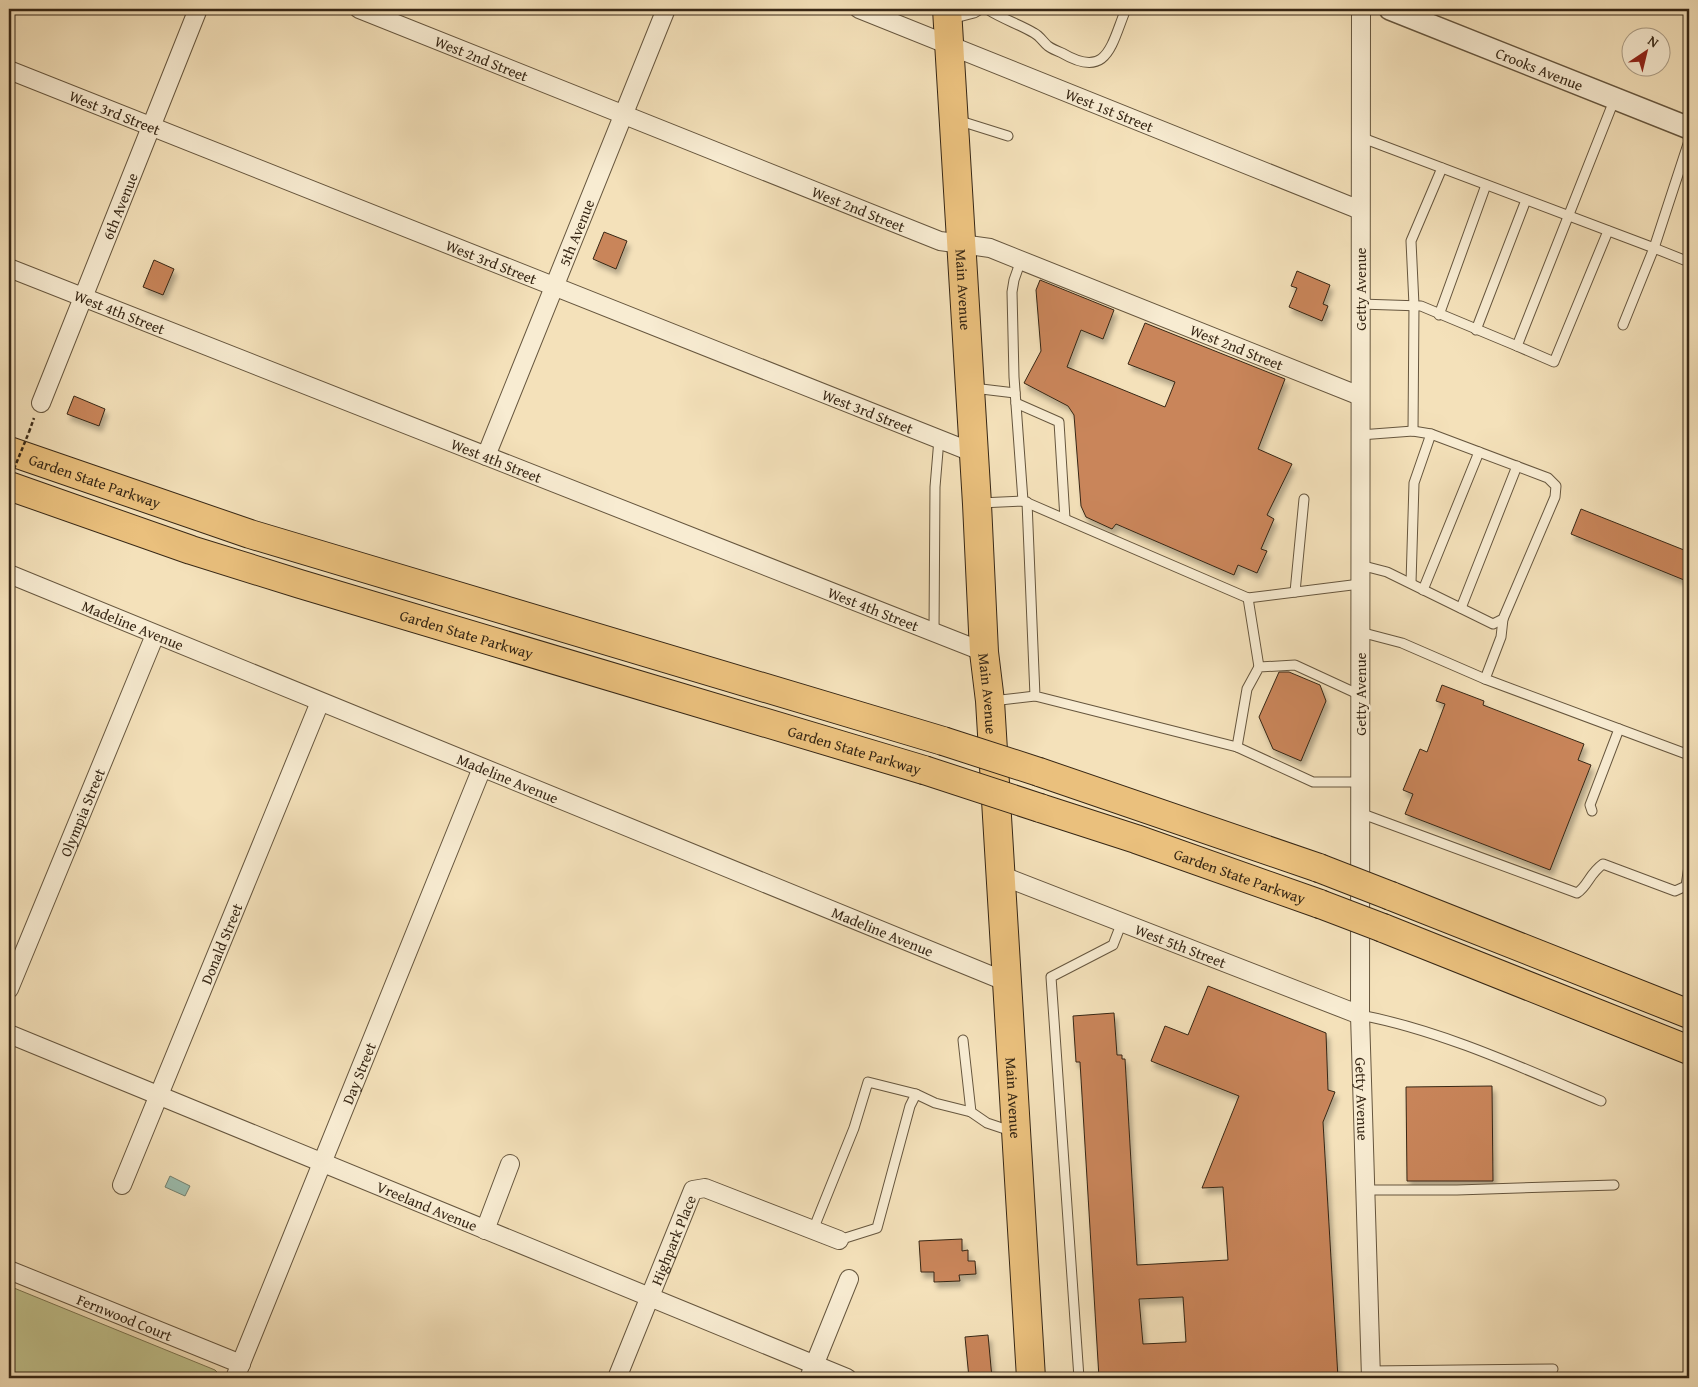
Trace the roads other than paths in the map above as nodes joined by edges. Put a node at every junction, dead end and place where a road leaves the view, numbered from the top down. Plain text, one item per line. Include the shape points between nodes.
1 (198, 9) edge
2 (360, 9) edge
3 (666, 9) edge
4 (859, 9) edge
5 (981, 9) edge
6 (986, 9) edge
7 (1126, 9) edge
8 (1361, 9) edge
9 (1390, 9) edge
10 (948, 25) edge
11 (9, 70) edge
12 (1614, 98) junction
13 (624, 113) junction
14 (954, 120) junction
15 (151, 127) junction
16 (1689, 128) edge
17 (1008, 136) dead end
18 (1360, 137) junction
19 (1689, 141) edge
20 (1442, 168) junction
21 (1486, 185) junction
22 (1526, 200) junction
23 (1360, 210) junction
24 (1568, 216) junction
25 (1608, 231) junction
26 (962, 244) junction
27 (1654, 248) junction
28 (1021, 260) junction
29 (1689, 262) edge
30 (9, 268) edge
31 (555, 286) junction
32 (83, 297) junction
33 (1360, 304) junction
34 (1414, 306) junction
35 (1439, 315) junction
36 (1623, 325) dead end
37 (1476, 330) junction
38 (1517, 346) junction
39 (970, 387) junction
40 (1360, 396) junction
41 (1016, 398) junction
42 (40, 403) dead end
43 (1413, 431) junction
44 (1431, 434) junction
45 (1360, 435) junction
46 (938, 439) junction
47 (9, 451) edge
48 (1479, 452) junction
49 (974, 453) junction
50 (486, 456) junction
51 (1517, 466) junction
52 (9, 486) edge
53 (1304, 499) dead end
54 (1025, 501) junction
55 (978, 504) junction
56 (1065, 519) junction
57 (1360, 565) junction
58 (9, 574) edge
59 (1360, 584) junction
60 (1412, 584) junction
61 (1423, 590) junction
62 (1295, 592) junction
63 (1248, 598) junction
64 (1461, 608) junction
65 (1503, 619) junction
66 (934, 632) junction
67 (1360, 632) junction
68 (155, 635) junction
69 (984, 652) junction
70 (1259, 667) junction
71 (1485, 680) junction
72 (1360, 695) junction
73 (1035, 696) junction
74 (990, 701) junction
75 (320, 702) junction
76 (1619, 729) junction
77 (1237, 746) junction
78 (1689, 755) edge
79 (482, 768) junction
80 (1360, 782) junction
81 (1592, 812) dead end
82 (1360, 814) junction
83 (1689, 866) edge
84 (1000, 875) junction
85 (1122, 922) junction
86 (1007, 982) junction
87 (9, 989) edge
88 (1684, 1012) edge
89 (1360, 1015) junction
90 (9, 1034) edge
91 (963, 1040) dead end
92 (1683, 1048) edge
93 (916, 1094) junction
94 (159, 1096) junction
95 (1600, 1101) dead end
96 (971, 1112) junction
97 (1016, 1133) junction
98 (324, 1164) junction
99 (510, 1164) dead end
100 (1614, 1184) dead end
101 (122, 1185) dead end
102 (1364, 1190) junction
103 (485, 1230) junction
104 (813, 1230) junction
105 (838, 1240) joint
106 (9, 1270) edge
107 (849, 1279) dead end
108 (650, 1298) junction
109 (1553, 1369) dead end
110 (238, 1371) edge
111 (811, 1372) edge
112 (1371, 1375) edge
113 (617, 1378) edge
114 (847, 1378) edge
115 (1031, 1378) edge
116 (1079, 1378) edge

1 - 15 street, 6th Avenue
2 - 13 street, West 2nd Street
3 - 13 street, 5th Avenue
4 - 10 street, West 1st Street
5 - 10 lane
6 - 7 lane via 1035,33 1048,46 1075,62 1088,64 1100,60 1109,48
8 - 18 street, Getty Avenue
9 - 12 street, Crooks Avenue
10 - 14 main road, Main Avenue
10 - 23 street, West 1st Street
11 - 15 street, West 3rd Street
12 - 16 street, Crooks Avenue
12 - 24 lane
13 - 26 street, West 2nd Street via 940,241
13 - 31 street, 5th Avenue
14 - 17 lane
14 - 26 main road, Main Avenue
15 - 31 street, West 3rd Street
15 - 32 street, 6th Avenue
18 - 20 lane
18 - 23 street, Getty Avenue
19 - 27 lane
20 - 21 lane
20 - 34 lane via 1410,241
21 - 22 lane
21 - 35 lane
22 - 24 lane
22 - 37 lane
23 - 33 street, Getty Avenue
24 - 25 lane
24 - 38 lane
25 - 27 lane
25 - 38 lane via 1554,362
26 - 28 street, West 2nd Street via 990,248
26 - 39 main road, Main Avenue
27 - 29 lane
27 - 36 lane
28 - 40 street, West 2nd Street
28 - 41 lane via 1012,292
30 - 32 street, West 4th Street
31 - 46 street, West 3rd Street
31 - 50 street, 5th Avenue
32 - 42 street, 6th Avenue
32 - 50 street, West 4th Street
33 - 34 lane
33 - 40 street, Getty Avenue
34 - 35 lane
34 - 43 lane
35 - 37 lane
37 - 38 lane
39 - 41 lane
39 - 49 main road, Main Avenue
40 - 45 street, Getty Avenue
41 - 54 lane
41 - 56 lane via 1059,422
43 - 44 lane
43 - 45 lane
44 - 48 lane
44 - 60 lane via 1414,483
45 - 57 street, Getty Avenue
46 - 49 street, West 3rd Street
46 - 66 lane
47 - 88 main road, Garden State Parkway, bridge via 250,534 1039,772 1319,868
48 - 51 lane
48 - 61 lane
49 - 55 main road, Main Avenue
50 - 66 street, West 4th Street
51 - 64 lane
51 - 65 lane via 1548,478 1556,486 1555,498
52 - 92 main road, Garden State Parkway, bridge via 191,550 924,770 1145,842 1383,928
53 - 62 lane
54 - 55 lane
54 - 56 lane
54 - 73 lane
55 - 69 main road, Main Avenue
56 - 63 lane
57 - 59 street, Getty Avenue
57 - 60 lane via 1387,572
58 - 68 street, Madeline Avenue
59 - 62 lane
59 - 67 street, Getty Avenue
60 - 61 lane
61 - 64 lane
62 - 63 lane
63 - 70 lane
64 - 65 lane via 1492,624
65 - 71 lane via 1501,637
66 - 69 street, West 4th Street
67 - 71 lane via 1402,643
67 - 72 street, Getty Avenue
68 - 75 street, Madeline Avenue
68 - 87 street, Olympia Street
69 - 74 main road, Main Avenue
70 - 72 lane via 1295,665
70 - 77 lane via 1248,688
71 - 76 lane
72 - 80 street, Getty Avenue
73 - 74 lane
73 - 77 lane
74 - 84 main road, Main Avenue
75 - 79 street, Madeline Avenue
75 - 94 street, Donald Street
76 - 78 lane
76 - 81 lane via 1590,805
77 - 80 lane via 1313,782
79 - 86 street, Madeline Avenue
79 - 98 street, Day Street
80 - 82 street, Getty Avenue
82 - 83 lane via 1577,893 1584,889 1588,878 1603,864 1675,891 1686,886
82 - 89 street, Getty Avenue
84 - 85 street, West 5th Street
84 - 86 main road, Main Avenue
85 - 89 street, West 5th Street
85 - 116 lane via 1113,945 1051,977
86 - 97 main road, Main Avenue
89 - 95 lane via 1392,1021 1449,1041
89 - 102 street, Getty Avenue
90 - 94 street, Vreeland Avenue
91 - 96 lane
93 - 96 lane
93 - 104 lane via 868,1082 854,1128
93 - 105 lane via 876,1228
94 - 98 street, Vreeland Avenue
94 - 101 street, Donald Street
96 - 97 lane via 986,1123
97 - 115 main road, Main Avenue
98 - 103 street, Vreeland Avenue
98 - 110 street, Day Street
99 - 103 street
100 - 102 lane
102 - 112 street, Getty Avenue
103 - 108 street, Vreeland Avenue
104 - 105 street, Highpark Place
104 - 108 street, Highpark Place via 705,1188 694,1190
106 - 110 street, Fernwood Court
107 - 111 street
108 - 111 street, Vreeland Avenue
108 - 113 street, Highpark Place
109 - 112 lane
111 - 114 street, Vreeland Avenue

